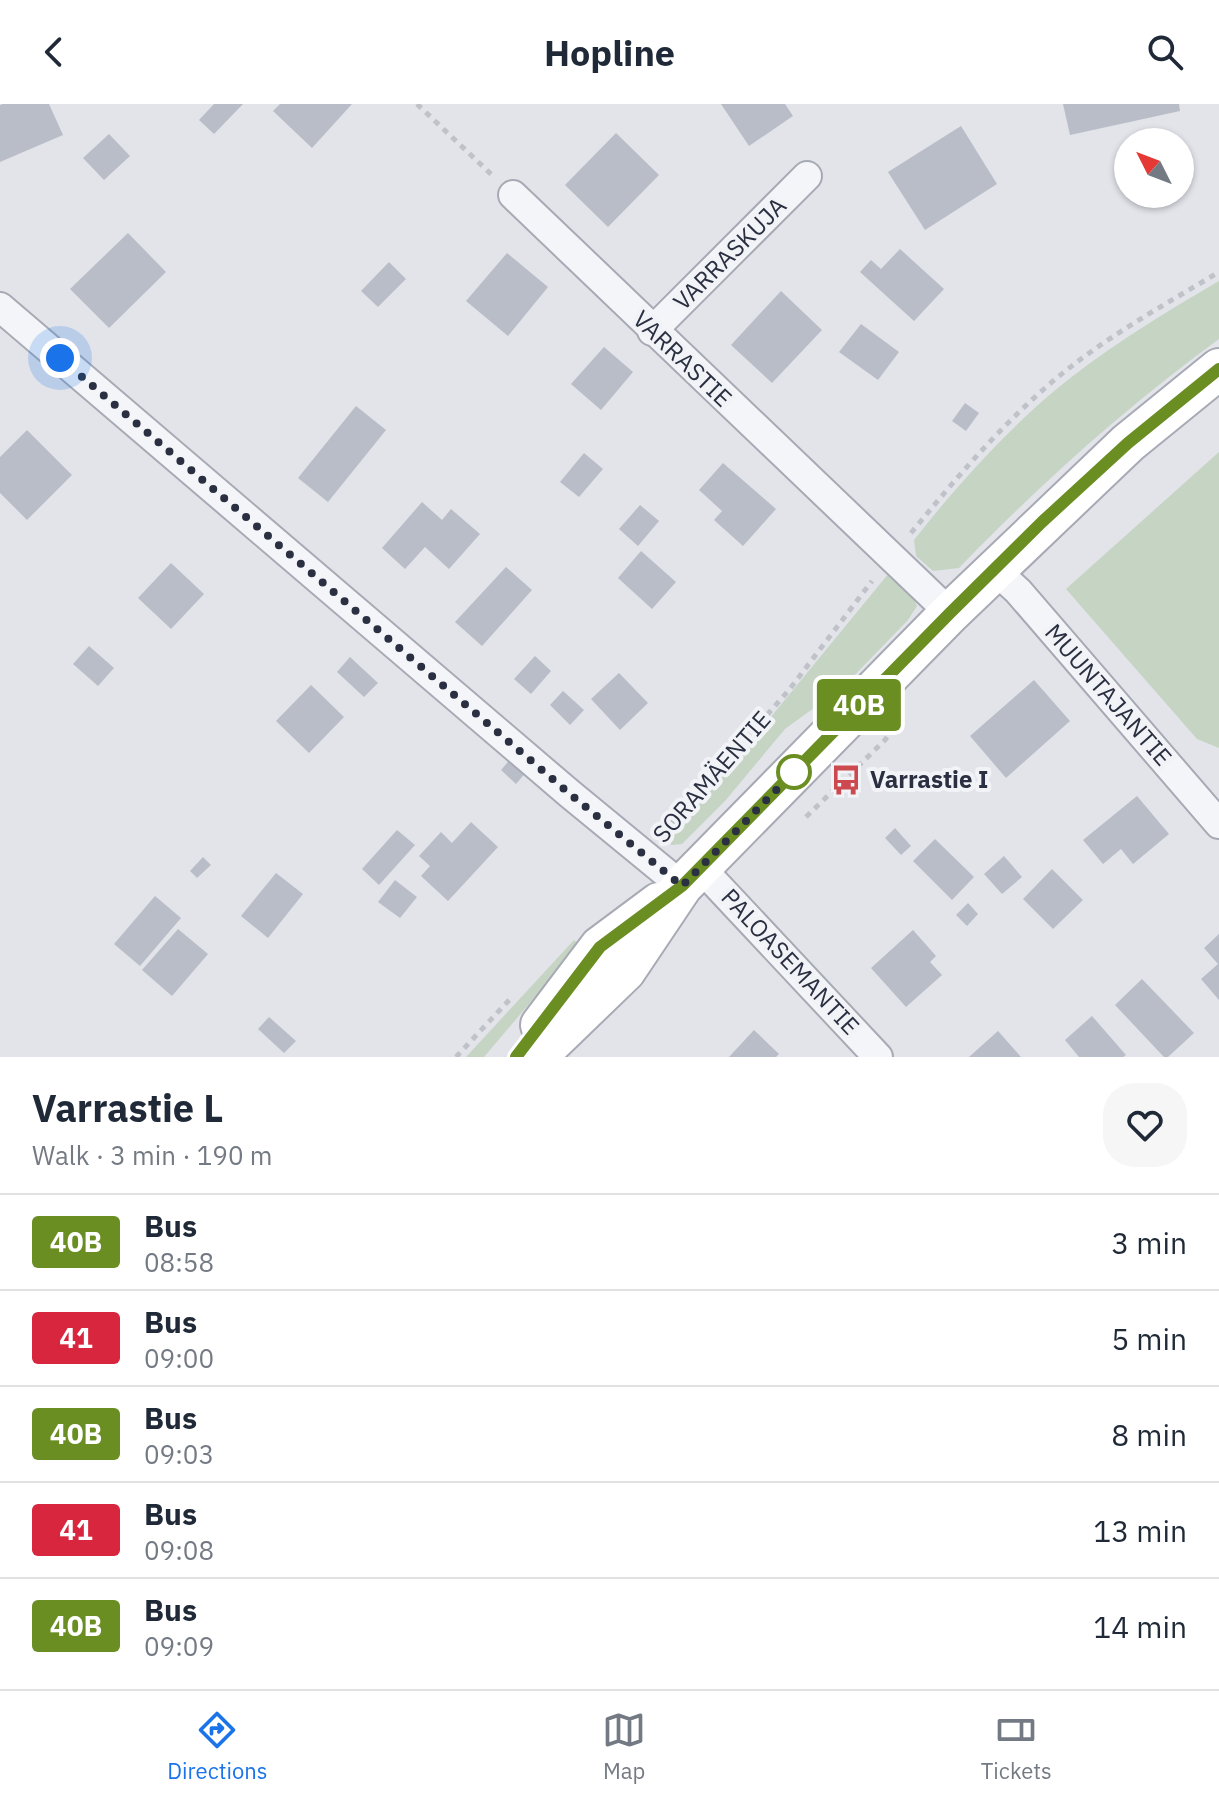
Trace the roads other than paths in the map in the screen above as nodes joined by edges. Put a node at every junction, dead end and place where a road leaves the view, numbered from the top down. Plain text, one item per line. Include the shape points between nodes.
1 (807, 176) dead end
2 (513, 195) road end
3 (0, 307) edge
4 (652, 331) junction
5 (1219, 369) edge
6 (994, 569) junction
7 (950, 613) junction
8 (1219, 824) edge
9 (691, 876) junction
10 (516, 1057) edge
11 (536, 1057) edge
12 (878, 1057) edge

1 - 4 street, VARRASKUJA
2 - 4 street, VARRASTIE
3 - 9 street, PALOASEMANTIE via 570,794 644,854
4 - 7 street, VARRASTIE
5 - 6 street, SORAMÄENTIE via 1128,443
6 - 7 street, SORAMÄENTIE
6 - 8 street, MUUNTAJANTIE
7 - 9 street, SORAMÄENTIE
9 - 10 street, SORAMÄENTIE via 600,947
9 - 11 street, SORAMÄENTIE via 625,971
9 - 12 street, PALOASEMANTIE

